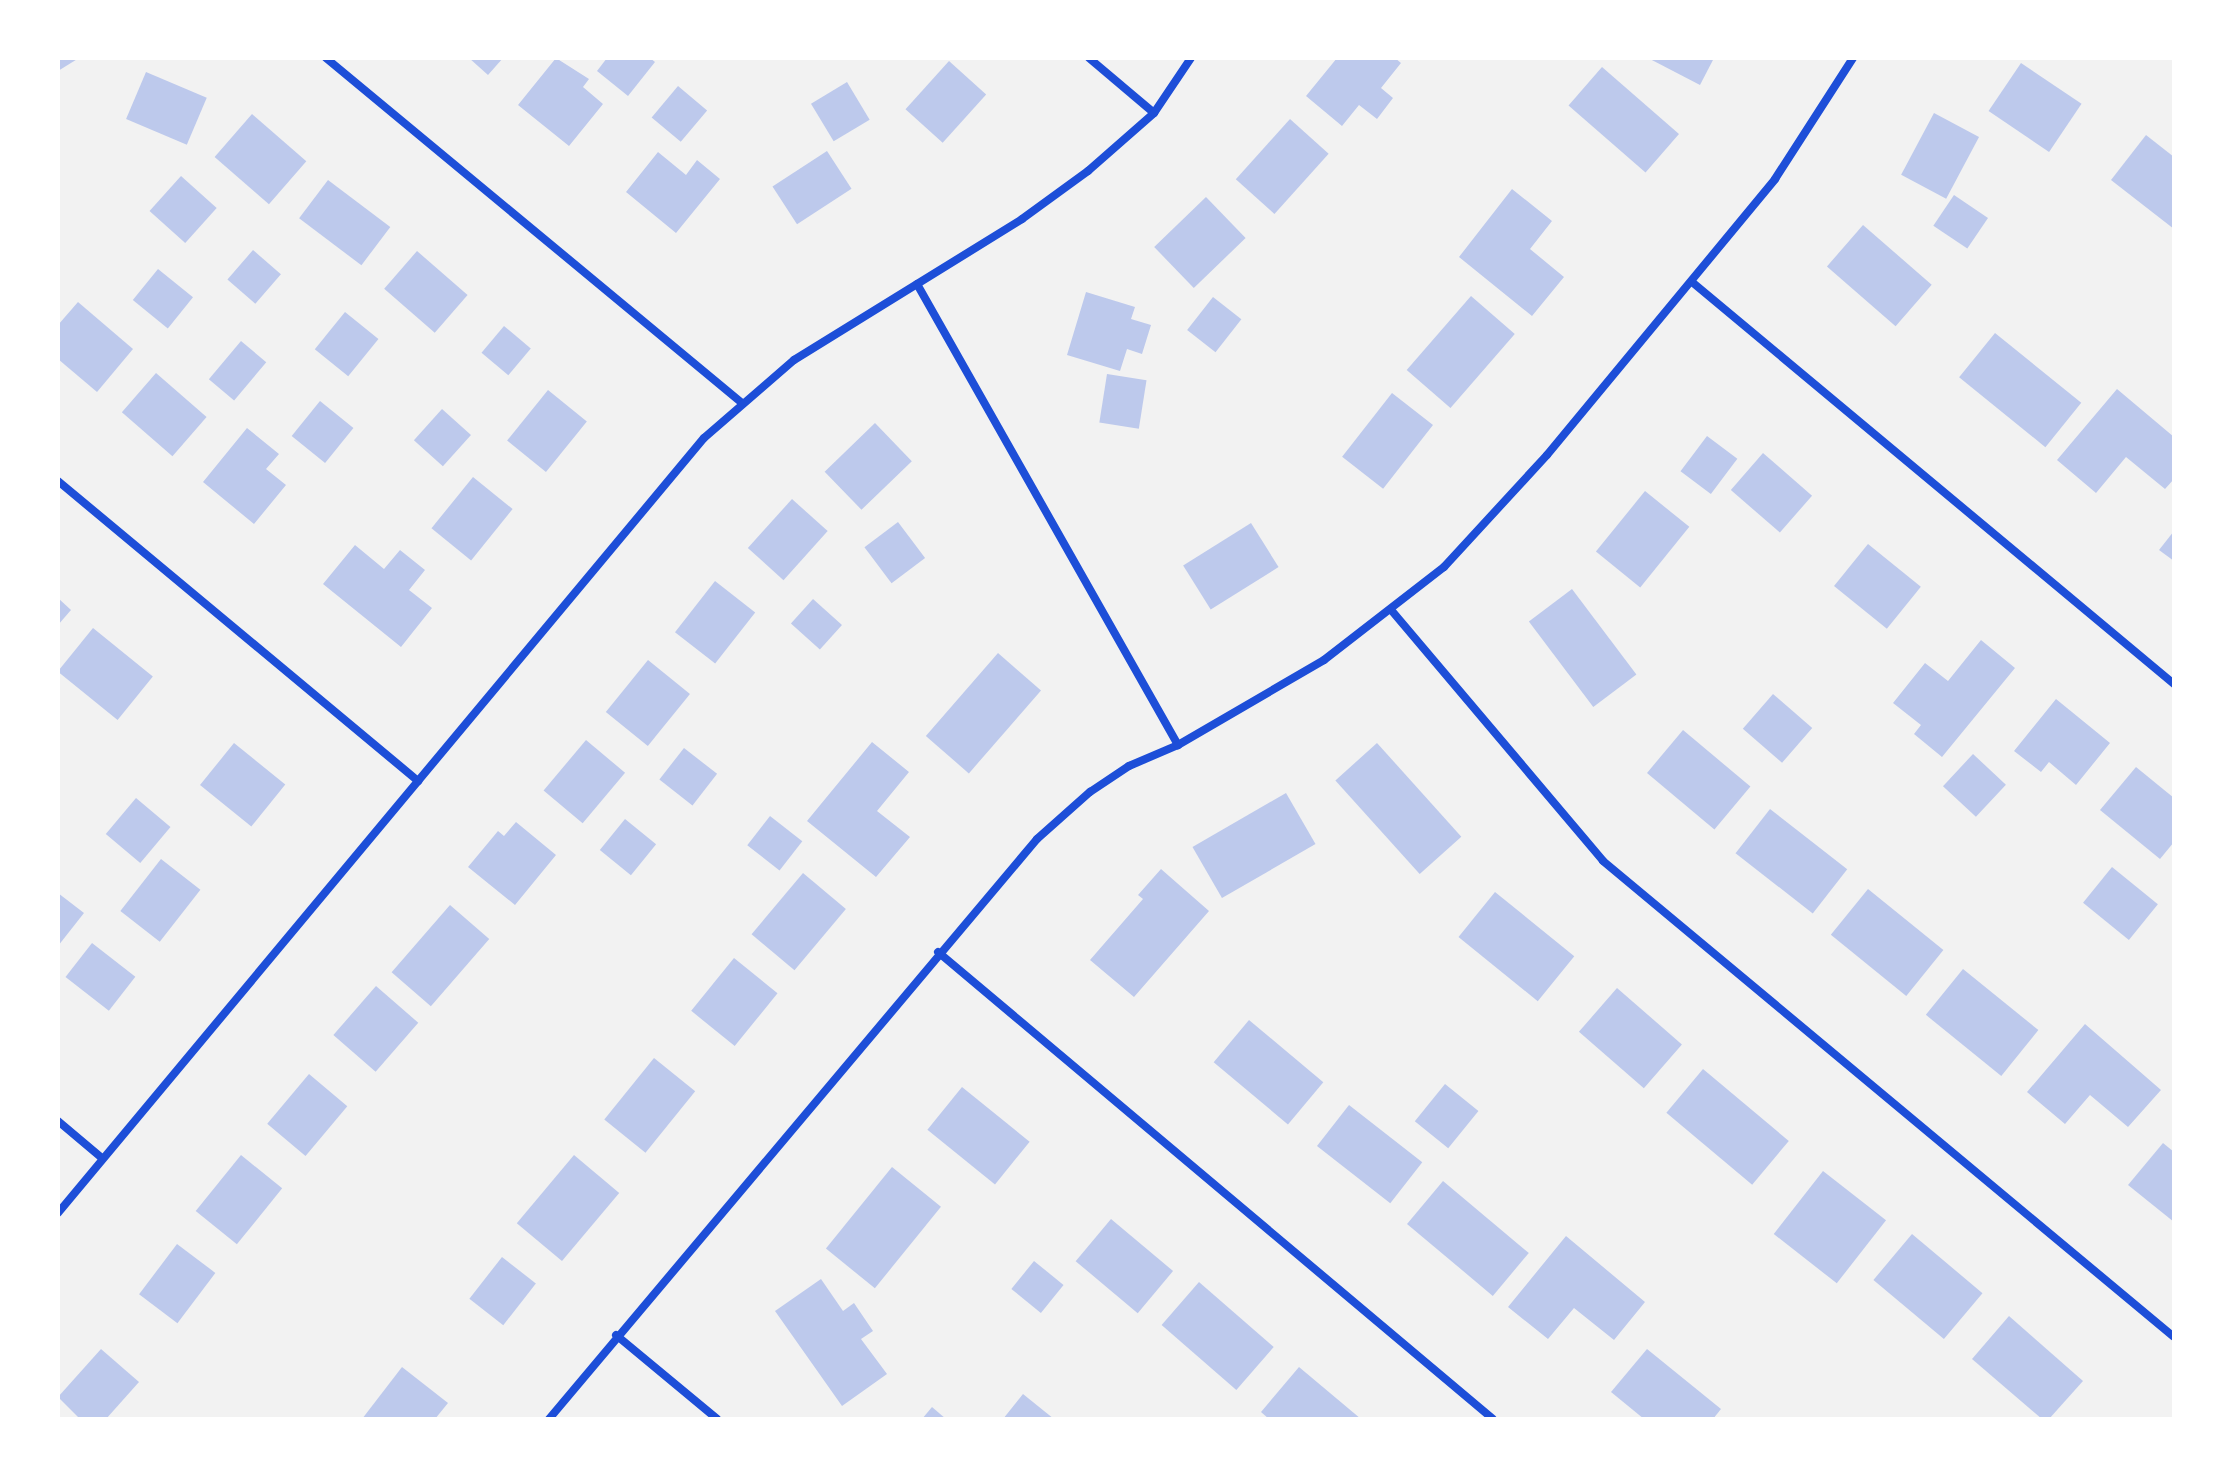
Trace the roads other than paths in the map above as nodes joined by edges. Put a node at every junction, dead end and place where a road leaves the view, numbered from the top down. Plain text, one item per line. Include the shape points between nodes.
1 (326, 58) edge
2 (1089, 58) edge
3 (1191, 58) edge
4 (1853, 58) edge
5 (1154, 113) junction
6 (1692, 282) junction
7 (917, 284) junction
8 (742, 403) junction
9 (58, 481) edge
10 (1392, 611) junction
11 (2174, 684) edge
12 (1178, 745) junction
13 (418, 781) junction
14 (938, 952) junction
15 (58, 1121) edge
16 (102, 1158) junction
17 (58, 1213) edge
18 (616, 1335) junction
19 (2174, 1337) edge
20 (549, 1419) edge
21 (717, 1419) edge
22 (1493, 1419) edge

1 - 8 street
2 - 5 street
3 - 5 street
4 - 6 street via 1775,179
5 - 7 street via 1033,211
6 - 10 street via 1501,508
6 - 11 street
7 - 8 street via 794,360
7 - 12 street
8 - 13 street via 704,438
9 - 13 street
10 - 12 street via 1324,660
10 - 19 street via 1603,861
12 - 14 street via 1129,766 1090,792 1037,839
13 - 16 street
14 - 18 street
14 - 22 street
15 - 16 street
16 - 17 street
18 - 20 street
18 - 21 street

